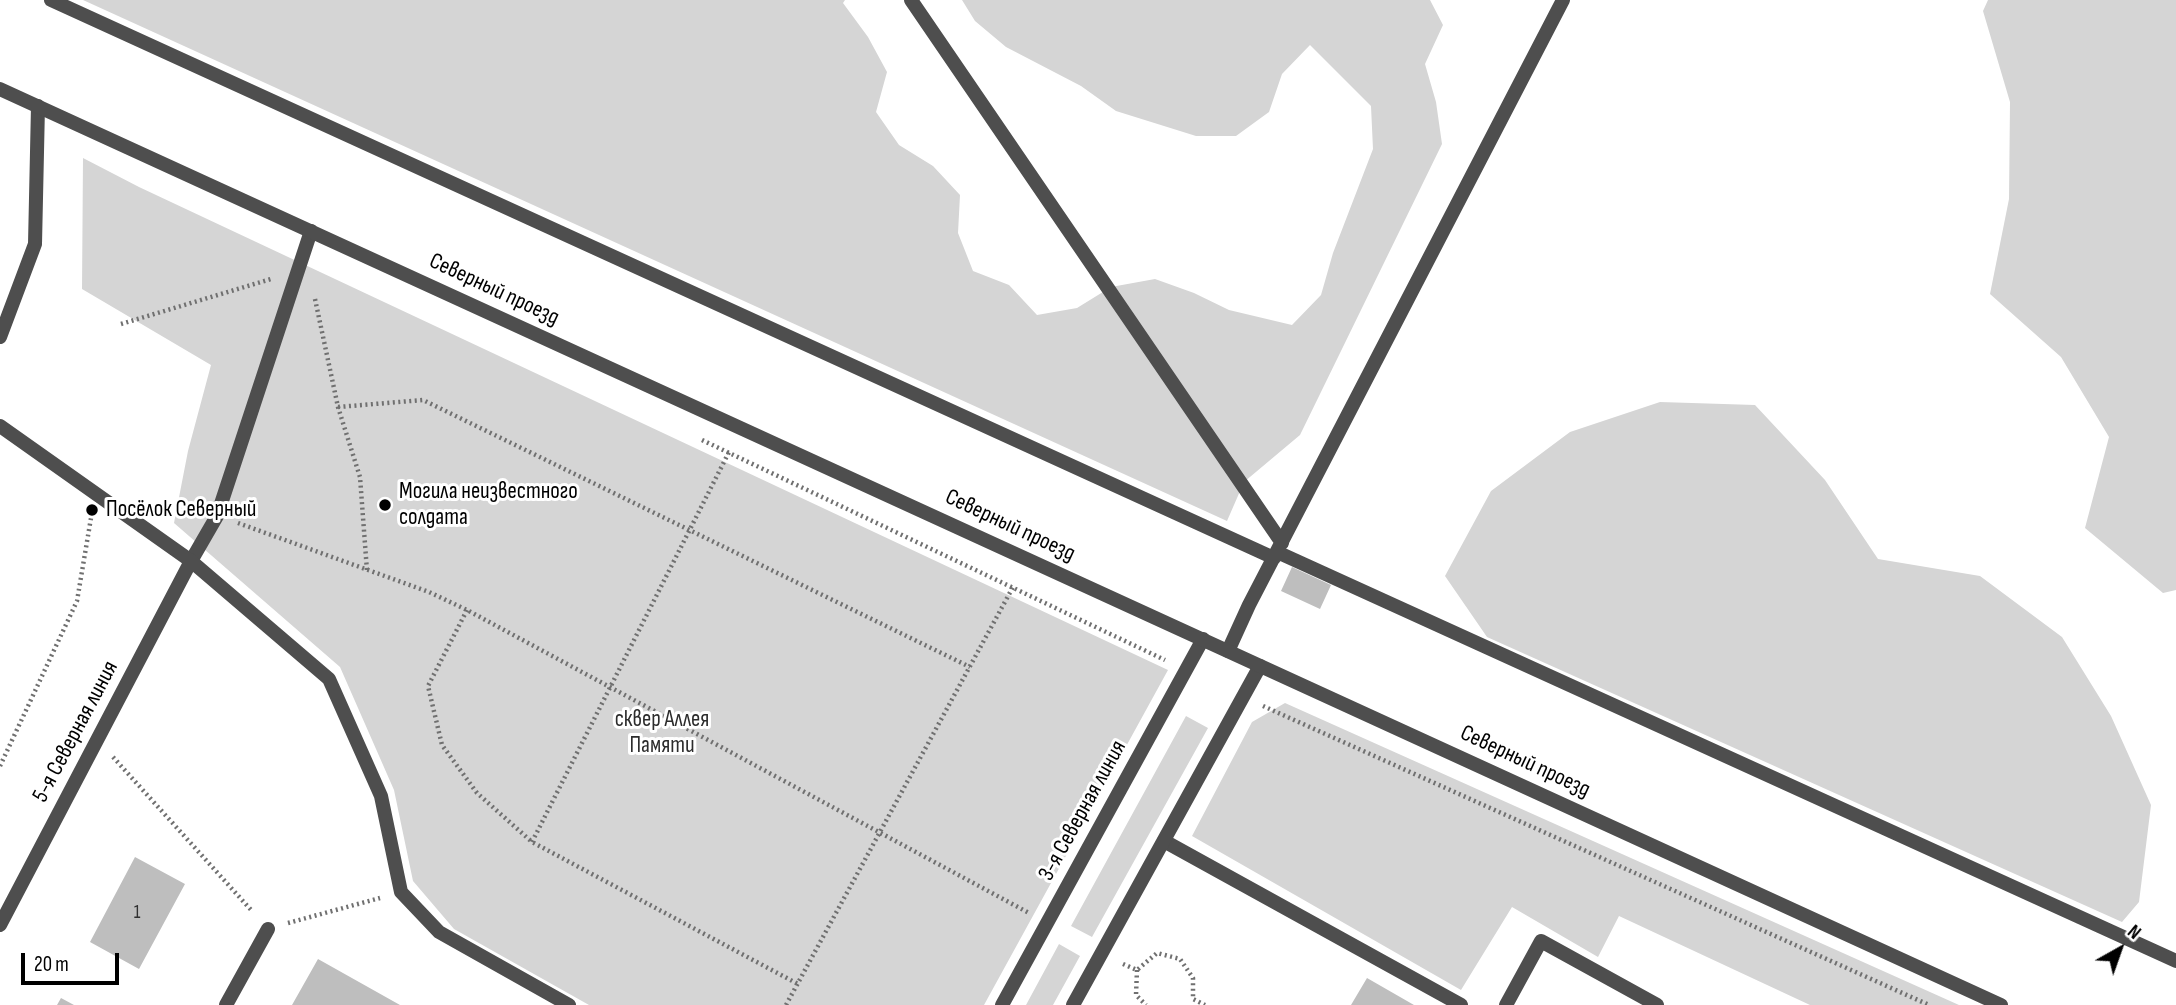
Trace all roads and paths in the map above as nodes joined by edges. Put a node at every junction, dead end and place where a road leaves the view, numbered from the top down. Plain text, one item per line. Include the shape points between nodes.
1 (51, 0) edge
2 (911, 0) edge
3 (1563, 0) edge
4 (0, 89) edge
5 (38, 106) junction
6 (311, 231) junction
7 (305, 253) junction
8 (299, 271) junction
9 (121, 324) dead end
10 (0, 337) edge
11 (338, 407) junction
12 (0, 426) edge
13 (691, 435) dead end
14 (729, 452) junction
15 (92, 510) dead end
16 (217, 516) junction
17 (690, 528) junction
18 (1278, 551) junction
19 (191, 561) junction
20 (367, 570) junction
21 (1013, 587) junction
22 (467, 610) junction
23 (1203, 639) junction
24 (1228, 651) junction
25 (1260, 666) junction
26 (970, 667) junction
27 (1186, 670) junction
28 (610, 687) junction
29 (1243, 697) junction
30 (97, 739) junction
31 (0, 766) edge
32 (880, 832) junction
33 (1164, 841) junction
34 (532, 842) junction
35 (401, 892) junction
36 (1047, 923) junction
37 (0, 925) edge
38 (268, 929) junction
39 (1102, 953) junction
40 (2176, 961) edge
41 (1136, 970) junction
42 (797, 984) junction
43 (1193, 999) junction
44 (226, 1005) edge
45 (569, 1005) edge
46 (786, 1005) edge
47 (1002, 1005) edge
48 (1073, 1005) edge
49 (1146, 1005) edge
50 (1186, 1005) edge
51 (1205, 1005) edge
52 (1461, 1005) edge
53 (1506, 1005) edge
54 (1657, 1005) edge
55 (1928, 1005) edge
56 (2001, 1005) edge

1 - 18 street
2 - 18 street
3 - 18 street
4 - 5 street, Северный проезд
5 - 6 street, Северный проезд
5 - 10 street via 35,244
6 - 7 street, 5-я Северная линия
6 - 23 street, Северный проезд
7 - 8 street, 5-я Северная линия
7 - 11 path
8 - 9 path
8 - 16 street, 5-я Северная линия
11 - 17 path via 423,400
11 - 20 path via 360,477
12 - 19 street
13 - 14 path
14 - 17 path
14 - 21 path
15 - 31 path via 77,601
16 - 19 street, 5-я Северная линия
16 - 20 path
17 - 26 path
17 - 28 path
18 - 24 street
18 - 40 street
19 - 30 street, 5-я Северная линия
19 - 35 street via 329,679 381,796
20 - 22 path
21 - 26 path
21 - 27 path
22 - 28 path
22 - 34 path via 428,686 442,745 477,793
23 - 24 street, Северный проезд
23 - 27 street, 3-я Северная линия
24 - 25 street, Северный проезд
25 - 29 street
25 - 56 street, Северный проезд
26 - 32 path
27 - 36 street, 3-я Северная линия
28 - 32 path
28 - 34 path
29 - 33 street
29 - 55 path
30 - 37 street, 5-я Северная линия
30 - 38 path
32 - 36 path
32 - 42 path
33 - 39 street
33 - 52 street
34 - 42 path
35 - 38 path
35 - 45 street via 439,932
36 - 47 street, 3-я Северная линия
38 - 44 street
39 - 41 path
39 - 48 street
41 - 43 path via 1157,953 1180,960 1193,978
41 - 49 path via 1136,995
42 - 46 path
43 - 50 path
43 - 51 path
53 - 54 street via 1541,941

